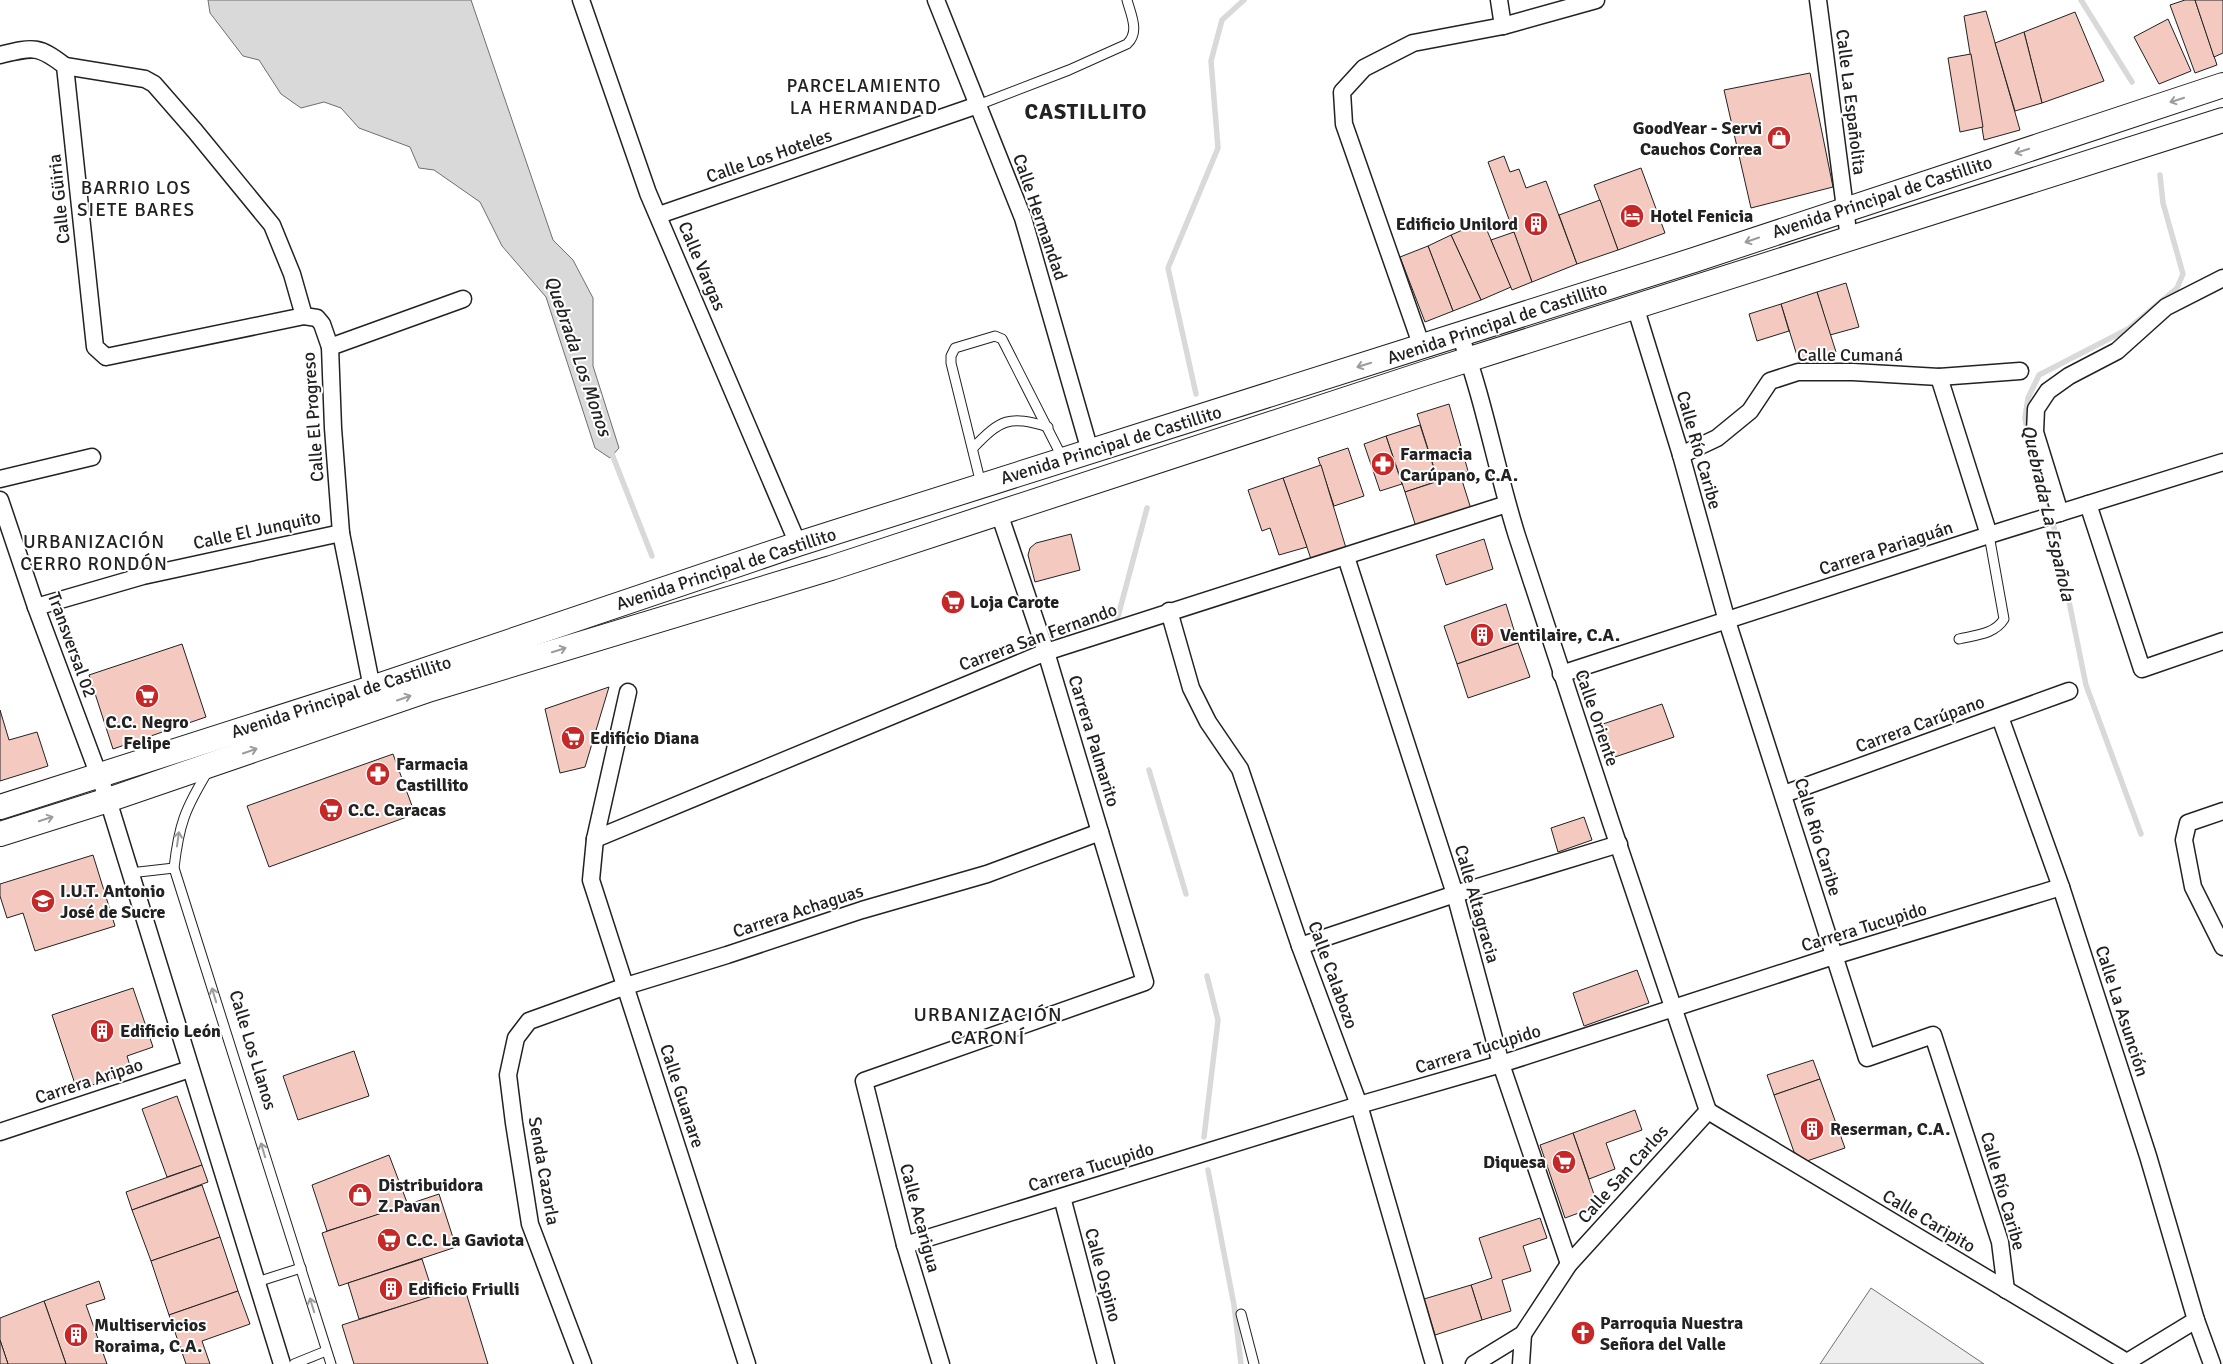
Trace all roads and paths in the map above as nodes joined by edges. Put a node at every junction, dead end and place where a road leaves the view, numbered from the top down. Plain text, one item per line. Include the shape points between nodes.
1 (581, 0) edge
2 (936, 0) edge
3 (1127, 0) edge
4 (1499, 0) edge
5 (1596, 0) edge
6 (1818, 0) edge
7 (1503, 26) junction
8 (0, 54) edge
9 (65, 66) junction
10 (2223, 85) edge
11 (978, 105) junction
12 (2223, 120) edge
13 (1845, 209) junction
14 (659, 215) junction
15 (1849, 239) junction
16 (2221, 279) edge
17 (463, 299) dead end
18 (1635, 306) junction
19 (304, 316) junction
20 (1460, 335) junction
21 (330, 346) junction
22 (1422, 346) junction
23 (1469, 359) junction
24 (2020, 371) dead end
25 (1939, 377) junction
26 (1048, 427) junction
27 (973, 448) junction
28 (1090, 451) junction
29 (1681, 455) junction
30 (92, 457) dead end
31 (1064, 459) junction
32 (2223, 462) edge
33 (0, 479) edge
34 (982, 486) junction
35 (0, 500) edge
36 (1507, 504) junction
37 (2088, 504) junction
38 (2060, 513) junction
39 (999, 514) junction
40 (341, 533) junction
41 (1990, 535) junction
42 (798, 544) junction
43 (1346, 557) junction
44 (36, 607) junction
45 (1169, 611) junction
46 (1727, 621) junction
47 (1959, 639) dead end
48 (2223, 642) edge
49 (1046, 652) junction
50 (1561, 674) junction
51 (372, 688) junction
52 (2069, 691) dead end
53 (628, 692) dead end
54 (2000, 717) junction
55 (212, 764) junction
56 (99, 775) junction
57 (1784, 794) junction
58 (108, 800) junction
59 (0, 807) edge
60 (2223, 811) edge
61 (1100, 832) junction
62 (0, 834) edge
63 (595, 839) junction
64 (1619, 844) junction
65 (174, 868) junction
66 (130, 873) junction
67 (2061, 887) junction
68 (1455, 894) junction
69 (1300, 946) junction
70 (2223, 947) edge
71 (1834, 956) junction
72 (626, 986) junction
73 (1672, 1008) junction
74 (516, 1038) joint
75 (1501, 1064) junction
76 (190, 1069) junction
77 (864, 1081) joint
78 (1359, 1105) junction
79 (1708, 1111) junction
80 (0, 1132) edge
81 (1062, 1197) junction
82 (905, 1245) junction
83 (1569, 1264) junction
84 (300, 1268) junction
85 (257, 1282) junction
86 (2006, 1290) junction
87 (1241, 1314) dead end
88 (2196, 1320) junction
89 (1523, 1334) junction
90 (326, 1351) junction
91 (2128, 1363) edge
92 (282, 1364) edge
93 (294, 1364) edge
94 (331, 1364) edge
95 (583, 1364) edge
96 (747, 1364) edge
97 (941, 1364) edge
98 (1106, 1364) edge
99 (1254, 1364) edge
100 (1434, 1364) edge
101 (1474, 1364) edge
102 (1521, 1364) edge
103 (2212, 1364) edge

1 - 14 street, Calle Vargas
2 - 11 street, Calle Hermandad
3 - 11 lane via 1135,31 1134,38 1127,44
4 - 7 street
5 - 7 street
6 - 13 street, Calle La Españolita
7 - 22 street via 1413,43 1364,68 1342,92 1344,124
8 - 9 street via 40,50
9 - 19 street via 145,79 154,84 196,130 272,225 292,274
9 - 19 street, Calle Güiria via 95,347 106,357
10 -> 13 main road, Avenida Principal de Castillito
11 - 14 street, Calle Los Hoteles
11 - 28 street, Calle Hermandad via 1023,218
12 - 15 main road, Avenida Principal de Castillito
13 - 15 street, Calle La Españolita
13 -> 20 main road, Avenida Principal de Castillito
14 - 42 street, Calle Vargas
15 - 18 main road, Avenida Principal de Castillito
16 - 38 street via 2166,307 2117,351 2048,391 2036,409 2035,432
17 - 21 street
18 - 23 main road, Avenida Principal de Castillito
18 - 29 street, Calle Río Caribe
19 - 21 street, Calle El Progreso via 317,318
20 - 22 main road, Avenida Principal de Castillito
20 - 23 street, Calle Oriente
21 - 40 street, Calle El Progreso
22 -> 28 main road, Avenida Principal de Castillito
23 - 36 street, Calle Oriente
23 - 39 main road, Avenida Principal de Castillito
24 - 25 street, Calle Cumaná
25 - 29 street, Calle Cumaná via 1798,372 1770,381 1750,411 1717,438
25 - 41 street
26 - 27 lane via 1024,420 1004,422
26 - 27 lane via 1006,345 995,336 955,348 951,356
26 - 31 lane
27 - 34 lane
28 - 31 main road, Avenida Principal de Castillito
29 - 46 street, Calle Río Caribe
30 - 33 street
31 - 34 main road, Avenida Principal de Castillito
32 - 37 street, Carrera Pariaguán
34 - 42 main road, Avenida Principal de Castillito
35 - 44 street, Transversal 02
36 - 43 street, Carrera San Fernando
36 - 50 street, Calle Oriente
37 - 38 street, Carrera Pariaguán
37 - 48 street via 2142,669
38 - 41 street, Carrera Pariaguán
39 - 49 street, Carrera Palmarito
55 -> 39 main road, Avenida Principal de Castillito via 431,689
40 - 44 street, Calle El Junquito via 143,576
40 - 51 street, Calle El Progreso
41 - 46 street, Carrera Pariaguán
41 - 47 lane via 2004,620 1999,628 1990,632
42 - 51 main road, Avenida Principal de Castillito
43 - 45 street, Carrera San Fernando
43 - 68 street, Calle Altagracia
44 - 56 street, Transversal 02
45 - 49 street, Carrera San Fernando
45 - 69 street, Calle Calabozo via 1191,688 1208,722 1240,769
46 - 50 street, Carrera Pariaguán
46 - 57 street, Calle Río Caribe
49 - 61 street, Carrera Palmarito
49 - 63 street, Carrera San Fernando
50 - 64 street, Calle Oriente
51 - 56 main road, Avenida Principal de Castillito
52 - 54 street, Carrera Carúpano
53 - 63 street, Calle Guanare
54 - 57 street, Carrera Carúpano
54 - 67 street, Calle La Asunción
55 - 58 main road, Avenida Principal de Castillito
65 -> 55 lane, Calle Los Llanos via 178,833 188,804
56 - 58 street
56 - 59 main road, Avenida Principal de Castillito
57 - 71 street, Calle Río Caribe
62 -> 58 main road, Avenida Principal de Castillito
58 - 66 street
60 - 70 street via 2188,823 2184,840 2193,887
61 - 72 street, Carrera Achaguas via 987,874 862,910
61 - 77 street, Carrera Palmarito via 1145,982
63 - 72 street, Calle Guanare via 591,880
64 - 68 street
64 - 73 street, Calle Oriente
65 - 66 lane
84 -> 65 lane, Calle Los Llanos
66 - 76 street
67 - 71 street, Carrera Tucupido
67 - 88 street, Calle La Asunción via 2148,1156
68 - 69 street
68 - 75 street, Calle Altagracia
69 - 78 street, Calle Calabozo
71 - 73 street, Carrera Tucupido
71 - 86 street, Calle Río Caribe via 1867,1058 1933,1035 2000,1242
72 - 74 street, Carrera Achaguas via 529,1021
72 - 96 street, Calle Guanare
73 - 75 street, Carrera Tucupido
73 - 79 street, Calle Oriente
74 - 95 street, Senda Cazorla via 508,1074 530,1224
75 - 78 street, Carrera Tucupido
75 - 83 street, Calle Altagracia
76 - 80 street, Carrera Aripao
76 - 85 street
77 - 82 street, Calle Acarigua
78 - 81 street, Carrera Tucupido
78 - 100 street, Calle Calabozo
79 - 83 street, Calle San Carlos
79 - 86 street, Calle Caripito
81 - 82 street, Carrera Tucupido
81 - 98 street, Calle Ospino
82 - 97 street, Calle Acarigua
83 - 89 street, Calle San Carlos
84 - 85 lane
90 -> 84 lane, Calle Los Llanos
85 - 92 street
86 - 91 street, Calle Caripito
87 - 99 lane
88 - 91 street
88 - 103 street, Calle La Asunción
89 - 101 street
89 - 102 street
90 - 93 lane
90 - 94 lane, Calle Los Llanos

